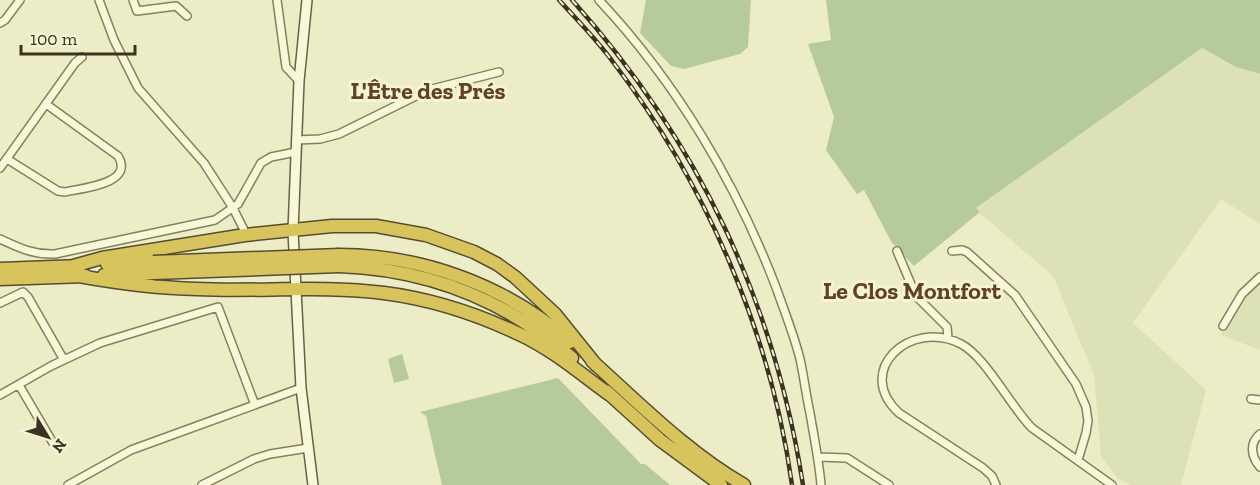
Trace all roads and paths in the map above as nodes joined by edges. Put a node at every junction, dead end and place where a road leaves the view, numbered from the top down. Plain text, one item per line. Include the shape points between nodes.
1 (21, 0) edge
2 (99, 0) edge
3 (134, 0) edge
4 (277, 0) edge
5 (307, 0) edge
6 (599, 0) edge
7 (187, 16) dead end
8 (0, 23) edge
9 (82, 57) dead end
10 (499, 72) dead end
11 (299, 81) junction
12 (46, 104) junction
13 (296, 140) junction
14 (296, 152) junction
15 (7, 159) junction
16 (0, 168) edge
17 (233, 208) junction
18 (294, 231) junction
19 (245, 235) junction
20 (0, 239) edge
21 (952, 250) dead end
22 (897, 251) dead end
23 (339, 260) junction
24 (0, 269) edge
25 (76, 271) junction
26 (1260, 277) edge
27 (0, 279) edge
28 (296, 290) junction
29 (0, 303) edge
30 (1223, 326) dead end
31 (948, 338) junction
32 (64, 360) junction
33 (596, 365) junction
34 (18, 385) junction
35 (301, 388) junction
36 (0, 395) edge
37 (610, 395) junction
38 (1251, 399) dead end
39 (1260, 399) edge
40 (255, 405) junction
41 (1260, 434) edge
42 (53, 443) dead end
43 (308, 448) junction
44 (818, 457) junction
45 (1078, 460) junction
46 (1260, 467) edge
47 (68, 485) edge
48 (202, 485) edge
49 (314, 485) edge
50 (721, 485) edge
51 (744, 485) edge
52 (821, 485) edge
53 (889, 485) edge
54 (997, 485) edge
55 (1112, 485) edge

1 - 8 street
2 - 17 street via 138,88 204,163
3 - 7 street via 137,11 176,6
4 - 11 street via 286,67
5 - 11 main road
6 - 44 street via 648,57 691,120 760,245 800,358
9 - 12 street
10 - 13 street via 428,90 339,134
11 - 13 main road
12 - 15 street
12 - 15 street via 118,156 122,169 110,182 65,192
13 - 14 main road
14 - 17 street via 261,163
14 - 18 main road
15 - 16 street
17 - 19 street
17 - 20 street via 215,220 55,254 39,255
18 - 19 highway
18 - 28 main road
18 - 33 highway via 376,226 426,235 474,252 530,290
19 - 25 highway via 102,258
21 - 45 street via 967,252 1015,295 1076,384 1088,421
22 - 31 street via 916,296 947,327
23 - 25 highway, bridge
23 - 33 highway via 381,257 460,276 533,314
23 - 37 highway via 434,280 501,308 550,339
24 - 25 highway
25 - 27 highway
25 - 28 highway via 127,284
26 - 30 street via 1242,294
28 - 35 main road
28 - 37 highway via 384,293 477,316 542,346
29 - 32 street via 23,292
31 - 45 street via 973,353 1032,428
31 - 54 street via 931,336 899,347 883,371 884,395 899,413 983,468
32 - 34 street
32 - 40 street via 100,343 218,307
33 - 51 highway via 701,457
34 - 36 street
34 - 42 street
35 - 40 street
35 - 43 main road
37 - 50 highway via 660,440
38 - 39 street
40 - 47 street via 131,450
41 - 46 street via 1251,452
43 - 48 street via 254,459
43 - 49 main road
44 - 52 street
44 - 53 street via 847,458
45 - 55 street

